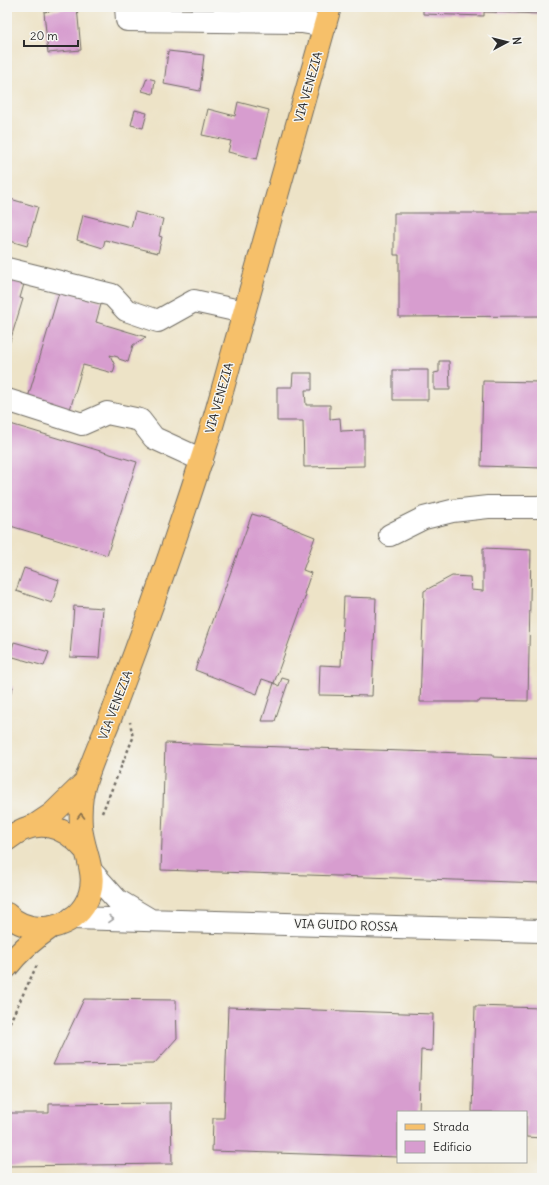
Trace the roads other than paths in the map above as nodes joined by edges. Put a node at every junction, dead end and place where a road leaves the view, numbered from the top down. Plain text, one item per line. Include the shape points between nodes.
1 (126, 7) edge
2 (212, 14) edge
3 (328, 16) edge
4 (7, 270) edge
5 (244, 312) junction
6 (7, 400) edge
7 (202, 460) junction
8 (542, 507) edge
9 (390, 535) dead end
10 (85, 782) junction
11 (34, 826) junction
12 (9, 836) edge
13 (85, 850) junction
14 (92, 872) junction
15 (7, 914) edge
16 (72, 918) junction
17 (150, 920) junction
18 (50, 928) junction
19 (542, 931) edge
20 (7, 967) edge

1 - 2 street via 127,20
2 - 3 street via 302,22
3 - 5 main road, VIA VENEZIA
4 - 5 street via 112,295 126,310 158,321 194,301
5 - 7 main road, VIA VENEZIA
6 - 7 street via 82,424 107,413 140,420 154,438
7 - 10 main road, VIA VENEZIA via 149,614
8 - 9 street via 488,507 452,511 424,518
10 - 11 main road, VIA VENEZIA via 52,814
13 -> 10 main road, VIA VENEZIA via 81,826
11 - 12 main road, VIA VENEZIA
11 - 13 main road, VIA VENEZIA via 49,826 63,831
13 - 14 main road, VIA VENEZIA
14 - 16 main road, VIA VENEZIA via 91,890 84,905
14 - 17 street, VIA GUIDO ROSSA via 117,900
15 - 18 main road, VIA VENEZIA via 22,924
16 -> 17 street, VIA GUIDO ROSSA
16 - 18 main road, VIA VENEZIA
17 - 19 street, VIA GUIDO ROSSA
18 - 20 main road, VIA VENEZIA via 28,945

